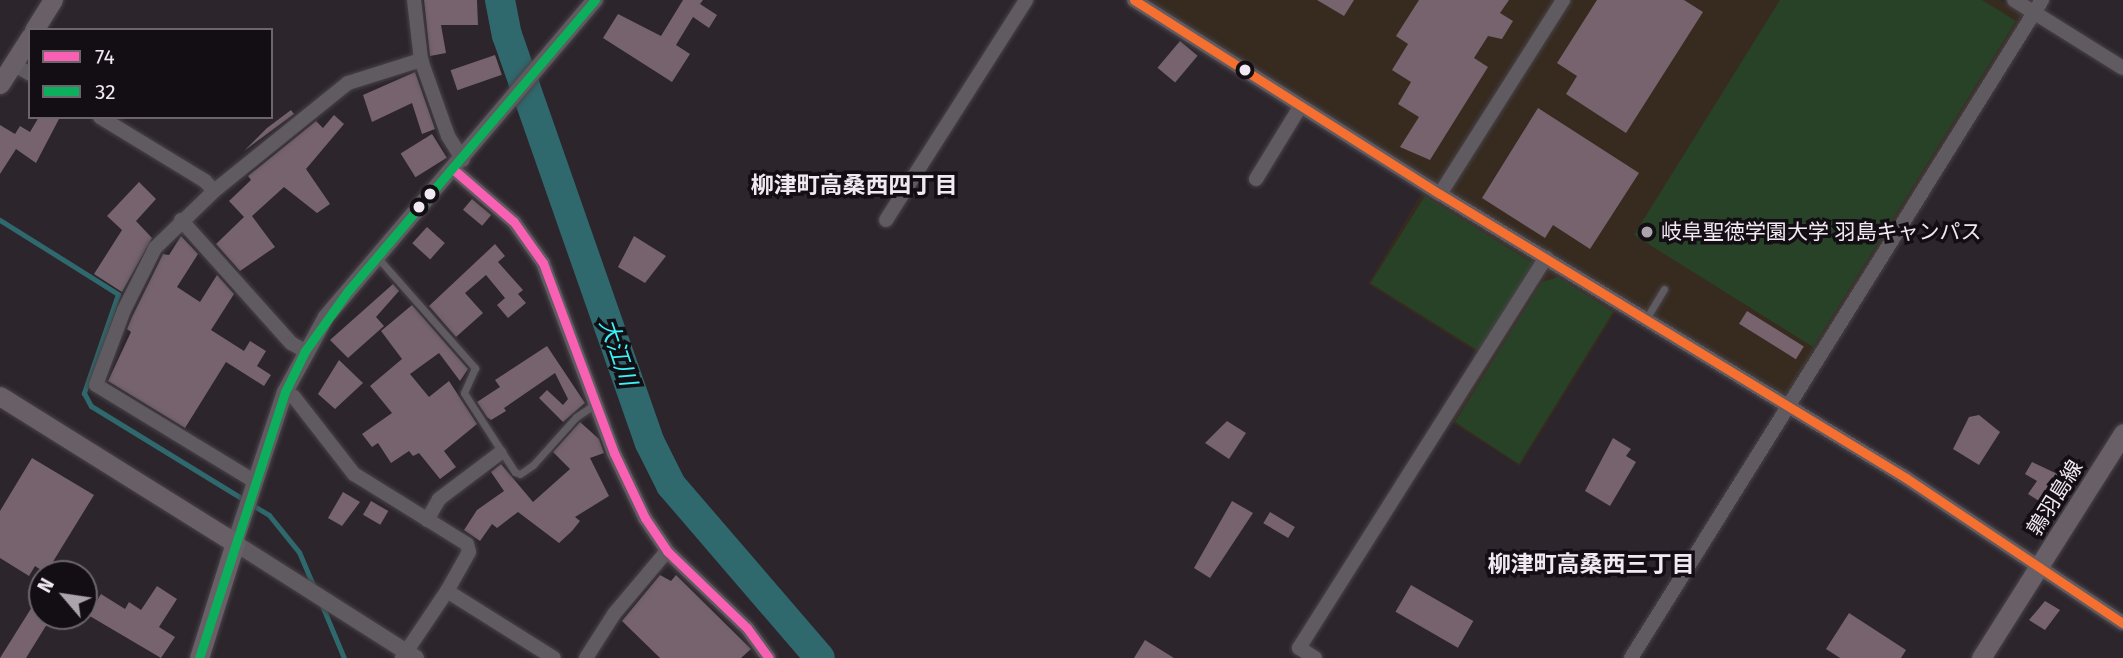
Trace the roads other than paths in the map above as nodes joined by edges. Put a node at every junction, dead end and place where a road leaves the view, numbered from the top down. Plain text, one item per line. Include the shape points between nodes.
1 (53, 0) edge
2 (414, 0) edge
3 (595, 0) edge
4 (1026, 0) edge
5 (1133, 0) edge
6 (1563, 0) edge
7 (2014, 0) edge
8 (2038, 6) edge
9 (35, 28) edge
10 (28, 40) edge
11 (421, 60) junction
12 (13, 64) junction
13 (2123, 68) edge
14 (28, 73) edge
15 (0, 84) edge
16 (1300, 107) junction
17 (103, 119) edge
18 (458, 165) junction
19 (1256, 179) dead end
20 (214, 191) junction
21 (1440, 194) junction
22 (181, 220) junction
23 (886, 220) dead end
24 (377, 257) junction
25 (1546, 258) junction
26 (1664, 289) dead end
27 (1646, 319) junction
28 (305, 351) junction
29 (285, 392) junction
30 (0, 396) edge
31 (597, 403) junction
32 (1788, 407) junction
33 (2123, 433) edge
34 (499, 453) junction
35 (254, 481) junction
36 (427, 520) junction
37 (235, 543) junction
38 (667, 551) junction
39 (2039, 566) junction
40 (447, 590) junction
41 (2123, 623) edge
42 (408, 656) edge
43 (199, 658) edge
44 (554, 658) edge
45 (586, 658) edge
46 (769, 658) edge
47 (1315, 658) edge
48 (1632, 658) edge
49 (1981, 658) edge

1 - 9 main road
2 - 11 street
3 - 18 street
4 - 23 street
5 - 16 street
6 - 21 street
7 - 8 street
8 - 13 street
8 - 32 street
10 - 12 main road
11 - 18 street
11 - 20 street via 348,83
12 - 14 street
12 - 15 main road
16 - 19 street
16 - 21 street
17 - 20 street
18 - 24 street
18 - 31 street via 531,243 552,282
20 - 22 street
21 - 25 street
22 - 28 street via 291,343
22 - 35 street via 155,248 138,277 96,385
24 - 28 street via 326,317
24 - 34 lane via 475,368 463,389
25 - 27 street
25 - 47 street via 1299,648
26 - 27 lane
27 - 32 street
28 - 29 street
29 - 35 street
29 - 36 street via 294,397 354,474
30 - 37 main road
31 - 34 lane via 520,474
31 - 38 street via 634,496
32 - 39 street
32 - 48 street
33 - 39 main road, 鶉羽島線
34 - 36 street via 439,499
35 - 37 street
36 - 40 street via 467,544 469,552
37 - 42 street
37 - 43 main road
38 - 45 street via 614,614
38 - 46 street via 747,628
39 - 41 street
39 - 49 main road, 鶉羽島線
40 - 42 street
40 - 44 street

